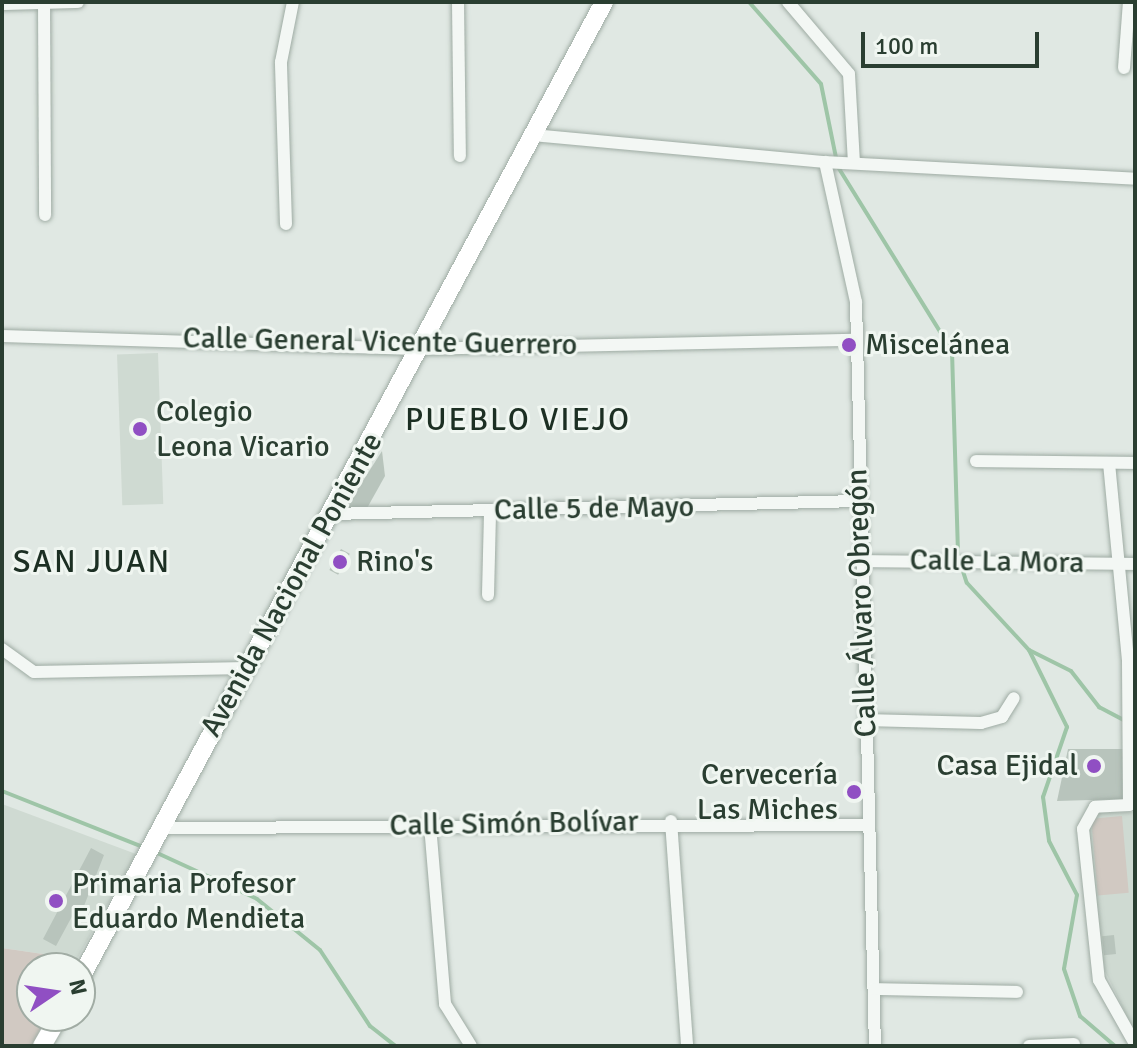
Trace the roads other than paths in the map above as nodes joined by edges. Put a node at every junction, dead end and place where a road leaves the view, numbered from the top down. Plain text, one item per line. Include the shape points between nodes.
1 (78, 2) edge
2 (293, 2) edge
3 (458, 2) edge
4 (604, 2) edge
5 (788, 2) edge
6 (1129, 2) edge
7 (44, 3) edge
8 (2, 4) edge
9 (1124, 68) dead end
10 (533, 135) junction
11 (460, 156) dead end
12 (825, 162) junction
13 (854, 163) junction
14 (1135, 179) edge
15 (45, 215) dead end
16 (286, 224) dead end
17 (2, 336) edge
18 (855, 340) junction
19 (417, 349) junction
20 (976, 461) dead end
21 (1109, 463) junction
22 (1135, 463) edge
23 (858, 501) junction
24 (490, 511) junction
25 (331, 514) junction
26 (859, 561) junction
27 (1118, 564) junction
28 (1135, 564) edge
29 (488, 595) dead end
30 (2, 649) edge
31 (1131, 662) edge
32 (247, 668) junction
33 (1014, 698) dead end
34 (865, 720) junction
35 (671, 821) junction
36 (430, 825) junction
37 (869, 825) junction
38 (159, 828) junction
39 (94, 952) edge
40 (874, 989) junction
41 (1017, 992) dead end
42 (1074, 1044) edge
43 (1135, 1044) edge
44 (471, 1046) edge
45 (687, 1046) edge
46 (875, 1046) edge
47 (1029, 1046) edge

1 - 7 street
2 - 16 street via 281,62
3 - 11 street
4 - 10 street, Avenida Nacional Poniente
5 - 13 street via 849,74
6 - 9 street
7 - 8 street
7 - 15 street
10 - 12 street
10 - 19 street, Avenida Nacional Poniente
12 - 13 street
12 - 18 street, Calle Álvaro Obregón via 856,302
13 - 14 street
17 - 19 street, Calle General Vicente Guerrero
18 - 19 street, Calle General Vicente Guerrero
18 - 23 street, Calle Álvaro Obregón
19 - 25 street, Avenida Nacional Poniente
20 - 21 street
21 - 22 street
21 - 27 street
23 - 24 street, Calle 5 de Mayo
23 - 26 street, Calle Álvaro Obregón
24 - 25 street, Calle 5 de Mayo
24 - 29 street
25 - 32 street, Avenida Nacional Poniente
26 - 27 street, Calle La Mora
26 - 34 street, Calle Álvaro Obregón
27 - 28 street, Calle La Mora
27 - 31 street
30 - 32 street via 34,672
31 - 43 street via 1129,805 1095,807 1083,829 1099,980
32 - 38 street, Avenida Nacional Poniente
33 - 34 street via 1002,717 981,723
34 - 37 street, Calle Álvaro Obregón
35 - 36 street, Calle Simón Bolívar
35 - 37 street, Calle Simón Bolívar
35 - 45 street
36 - 38 street, Calle Simón Bolívar
36 - 44 street via 445,1004
37 - 40 street, Calle Álvaro Obregón
38 - 39 street, Avenida Nacional Poniente
40 - 41 street
40 - 46 street, Calle Álvaro Obregón
42 - 47 street

